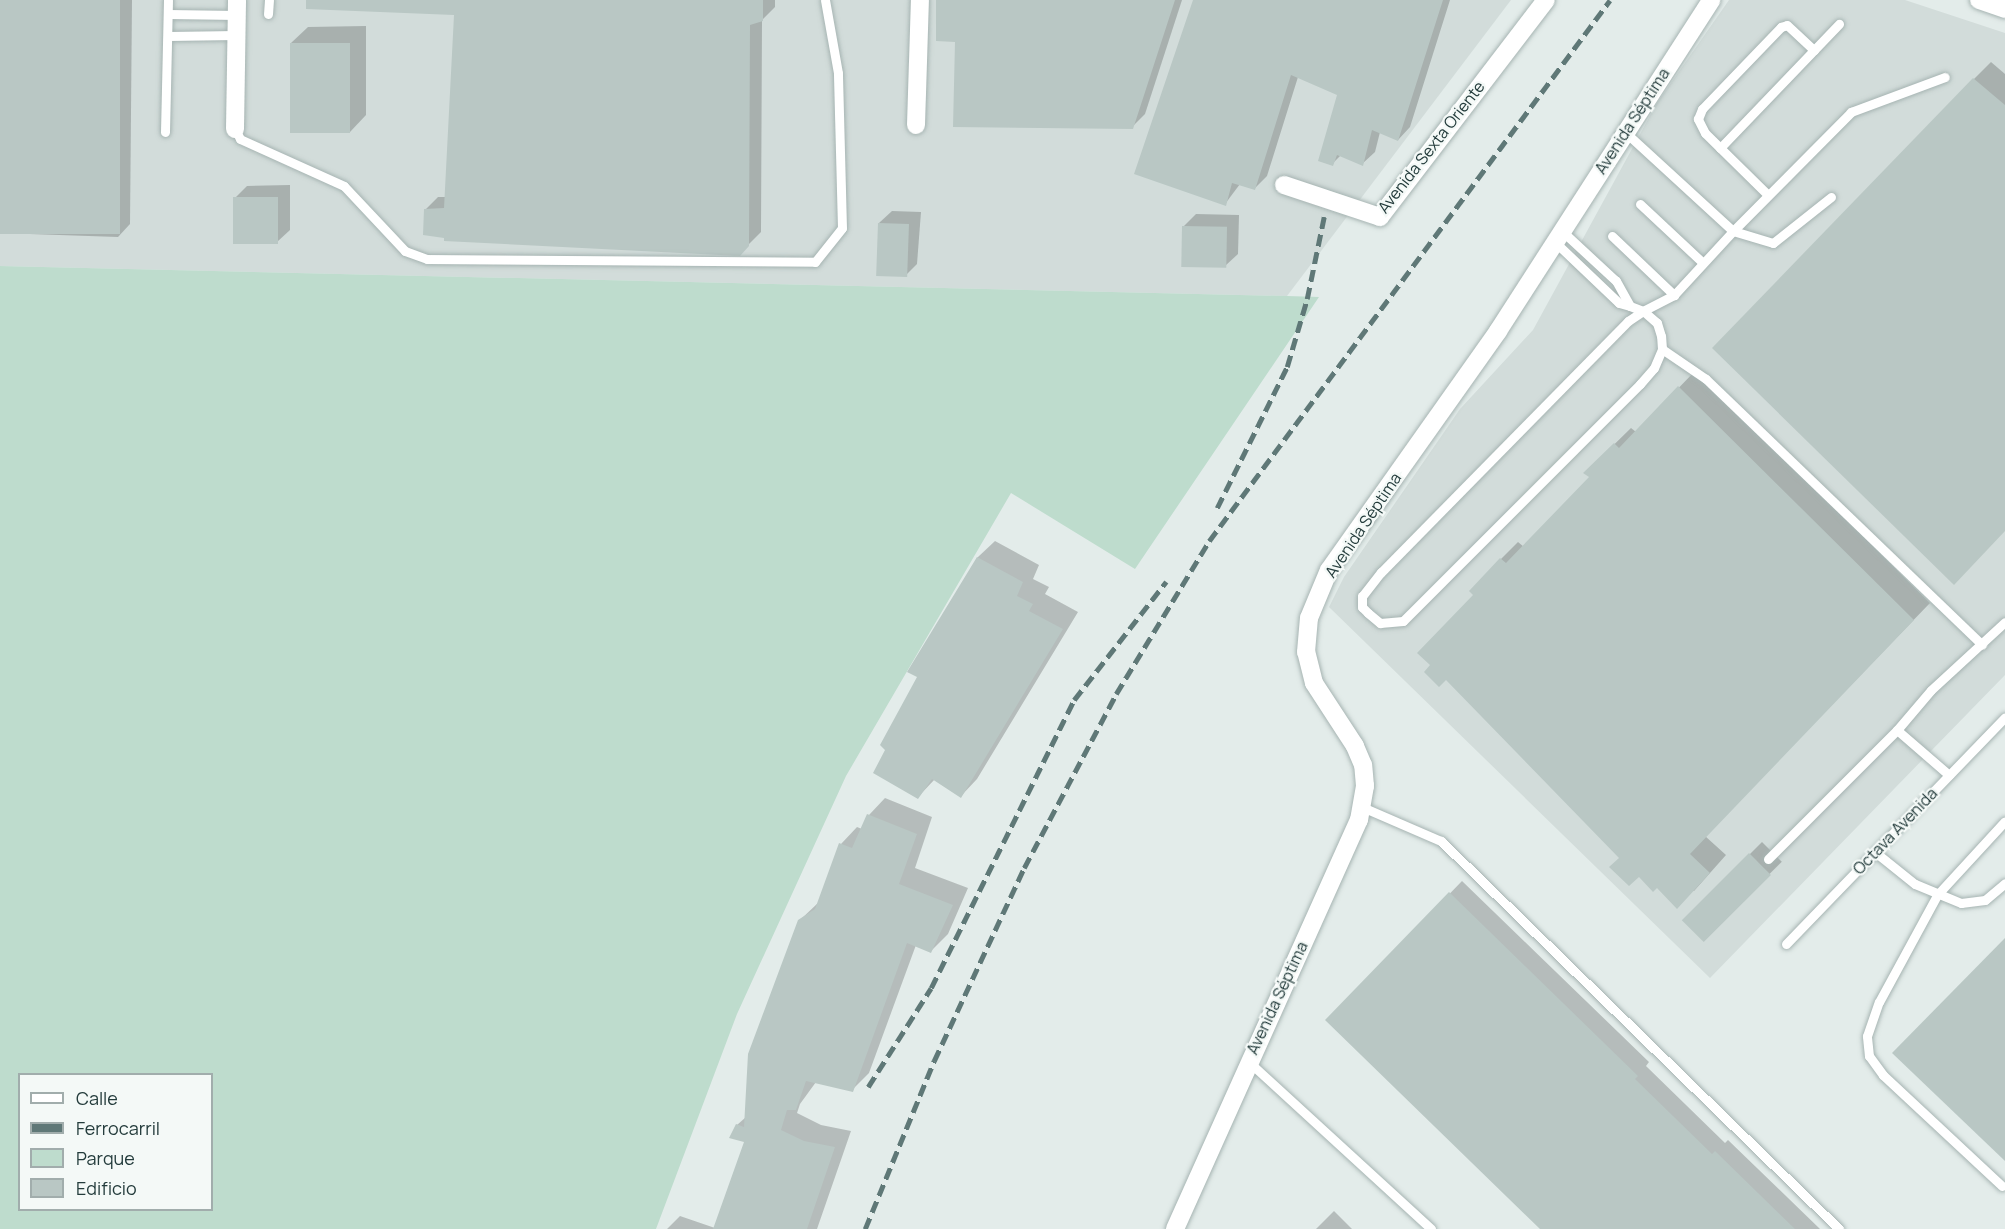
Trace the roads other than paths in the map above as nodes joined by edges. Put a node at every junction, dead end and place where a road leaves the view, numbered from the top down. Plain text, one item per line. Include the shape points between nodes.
1 (168, 0) edge
2 (269, 0) edge
3 (825, 0) edge
4 (920, 0) edge
5 (1545, 0) edge
6 (1711, 0) edge
7 (1979, 0) edge
8 (237, 8) edge
9 (2005, 9) edge
10 (168, 14) junction
11 (268, 14) dead end
12 (1839, 24) dead end
13 (236, 35) junction
14 (168, 36) junction
15 (1814, 50) junction
16 (1945, 77) dead end
17 (916, 125) dead end
18 (235, 129) joint
19 (165, 132) dead end
20 (1625, 132) junction
21 (1720, 148) junction
22 (1284, 185) dead end
23 (1768, 195) junction
24 (1831, 197) dead end
25 (1640, 204) dead end
26 (1733, 231) junction
27 (1612, 236) dead end
28 (1559, 237) junction
29 (1703, 263) junction
30 (1674, 295) junction
31 (1630, 306) junction
32 (1643, 311) junction
33 (1662, 349) junction
34 (2005, 622) edge
35 (1982, 645) junction
36 (2005, 717) edge
37 (1897, 730) junction
38 (1949, 775) junction
39 (1362, 807) junction
40 (2005, 821) edge
41 (1875, 852) junction
42 (1768, 859) dead end
43 (2005, 883) edge
44 (1937, 895) junction
45 (1786, 944) dead end
46 (1248, 1061) junction
47 (2002, 1186) dead end
48 (1175, 1229) edge
49 (1431, 1229) edge
50 (1839, 1229) edge

1 - 10 lane
2 - 11 lane
3 - 18 lane via 838,73 842,228 815,262 427,259 405,251 344,186 240,139
4 - 17 street
5 - 22 street, Avenida Sexta Oriente via 1380,217
6 - 20 street, Avenida Séptima
7 - 9 street
8 - 10 lane
8 - 13 street
10 - 14 lane
12 - 15 lane
13 - 14 lane
13 - 18 street
14 - 19 lane
15 - 21 lane
15 - 21 lane via 1787,25 1781,27 1702,109 1700,126
16 - 23 lane via 1851,112
20 - 26 lane
20 - 28 street, Avenida Séptima
21 - 23 lane
23 - 26 lane
24 - 26 lane via 1773,243
25 - 29 lane
26 - 29 lane
27 - 30 lane
28 - 31 lane via 1616,282
28 - 31 lane via 1619,303
28 - 39 street, Avenida Séptima via 1498,331 1329,570 1309,618 1306,652 1314,683 1363,765
29 - 30 lane
30 - 32 lane
31 - 32 lane
32 - 33 lane via 1657,323
32 - 33 lane via 1628,321 1381,572 1362,596 1362,607 1380,623 1403,621 1640,384
33 - 35 lane via 1706,379
34 - 35 lane
35 - 37 lane via 1931,690
36 - 38 lane, Octava Avenida
37 - 38 lane
37 - 42 lane
38 - 41 lane, Octava Avenida
39 - 46 street, Avenida Séptima via 1350,843
39 - 50 lane via 1441,841
40 - 44 lane
41 - 44 lane via 1915,884
41 - 45 lane, Octava Avenida
43 - 44 lane via 1985,900 1961,903
44 - 47 lane via 1871,1020 1867,1036 1869,1056 1883,1075
46 - 48 street, Avenida Séptima
46 - 49 lane

